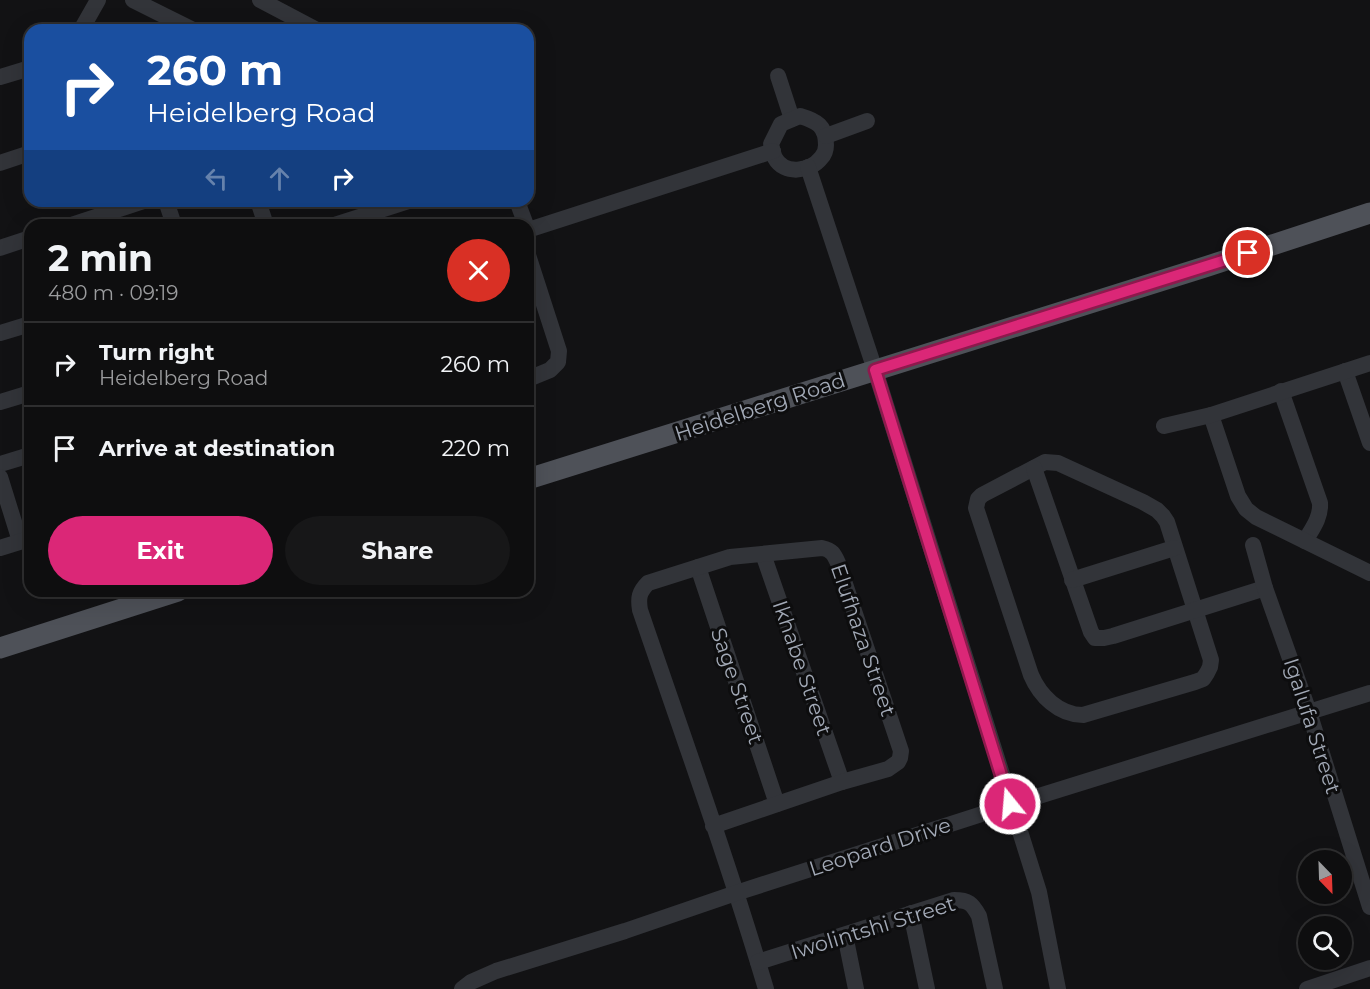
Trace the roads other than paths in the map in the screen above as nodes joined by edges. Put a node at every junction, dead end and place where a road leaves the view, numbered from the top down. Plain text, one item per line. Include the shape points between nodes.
1 (98, 0) edge
2 (133, 0) edge
3 (260, 0) edge
4 (84, 24) edge
5 (181, 24) edge
6 (306, 24) edge
7 (24, 70) edge
8 (778, 76) dead end
9 (0, 77) edge
10 (792, 119) junction
11 (867, 122) dead end
12 (826, 136) junction
13 (773, 151) junction
14 (24, 155) edge
15 (0, 163) edge
16 (808, 167) junction
17 (126, 207) edge
18 (390, 207) edge
19 (1370, 213) edge
20 (88, 219) edge
21 (353, 219) edge
22 (534, 229) edge
23 (24, 240) edge
24 (0, 248) edge
25 (534, 291) edge
26 (24, 326) edge
27 (0, 333) edge
28 (1370, 363) edge
29 (875, 370) junction
30 (1345, 371) junction
31 (534, 377) edge
32 (1281, 391) junction
33 (24, 395) edge
34 (0, 402) edge
35 (1211, 415) junction
36 (1164, 426) dead end
37 (1370, 443) edge
38 (24, 456) edge
39 (0, 464) edge
40 (1034, 468) junction
41 (0, 477) edge
42 (534, 477) edge
43 (24, 537) edge
44 (24, 540) edge
45 (1305, 541) junction
46 (1253, 545) dead end
47 (0, 548) edge
48 (1174, 548) junction
49 (763, 554) junction
50 (698, 567) junction
51 (1370, 573) edge
52 (1072, 580) junction
53 (1265, 588) junction
54 (159, 597) edge
55 (1195, 610) junction
56 (0, 648) edge
57 (1370, 693) edge
58 (1309, 712) junction
59 (842, 783) junction
60 (777, 804) junction
61 (1010, 804) junction
62 (713, 826) junction
63 (736, 893) junction
64 (1370, 908) edge
65 (911, 913) junction
66 (845, 935) junction
67 (758, 962) junction
68 (1370, 968) edge
69 (462, 989) edge
70 (766, 989) edge
71 (856, 989) edge
72 (927, 989) edge
73 (994, 989) edge
74 (1058, 989) edge
75 (1307, 989) edge

1 - 4 street
2 - 5 street
3 - 6 street
7 - 9 street
8 - 10 street
10 - 12 street via 811,119
10 - 13 street via 781,124 776,132 771,144
11 - 12 street
12 - 16 street via 826,150
13 - 16 street via 785,168
13 - 22 street
14 - 15 street
16 - 29 street
17 - 20 street
18 - 21 street
19 - 29 main road, Heidelberg Road
23 - 24 street
25 - 31 street via 559,351 558,362
26 - 27 street
28 - 30 street
29 - 42 main road, Heidelberg Road
29 - 61 street
30 - 32 street
30 - 37 street
32 - 35 street
32 - 45 street via 1320,503 1318,518
33 - 34 street
35 - 36 street
35 - 45 street via 1246,509
38 - 39 street
40 - 48 street via 1045,462 1058,463 1143,502 1163,516
40 - 52 street
40 - 55 street via 982,495 976,508 1031,675 1044,696 1065,711 1083,715 1203,679 1210,660
41 - 43 street
44 - 47 street
45 - 51 street
46 - 53 street, Igalufa Street
48 - 52 street
48 - 55 street
49 - 50 street, Elufhaza Street via 730,557
49 - 59 street, Ikhabe Street
49 - 59 street, Elufhaza Street via 822,548 829,549 838,563 901,751 893,767
50 - 60 street, Sage Street
50 - 62 street, Elufhaza Street via 648,583 640,591 639,599
52 - 55 street via 1095,638
53 - 55 street
53 - 58 street, Igalufa Street
54 - 56 main road
57 - 58 street, Leopard Drive
58 - 61 street, Leopard Drive
58 - 64 street, Igalufa Street
59 - 60 street, Elufhaza Street
60 - 62 street, Elufhaza Street
61 - 63 street, Leopard Drive
61 - 74 street via 1039,892
62 - 63 street, Elufhaza Street
63 - 67 street
63 - 69 street, Leopard Drive via 496,971
65 - 66 street, Iwolintshi Street
65 - 72 street
65 - 73 street, Iwolintshi Street via 954,900 964,900 975,907
66 - 67 street, Iwolintshi Street
66 - 71 street
67 - 70 street
68 - 75 street

